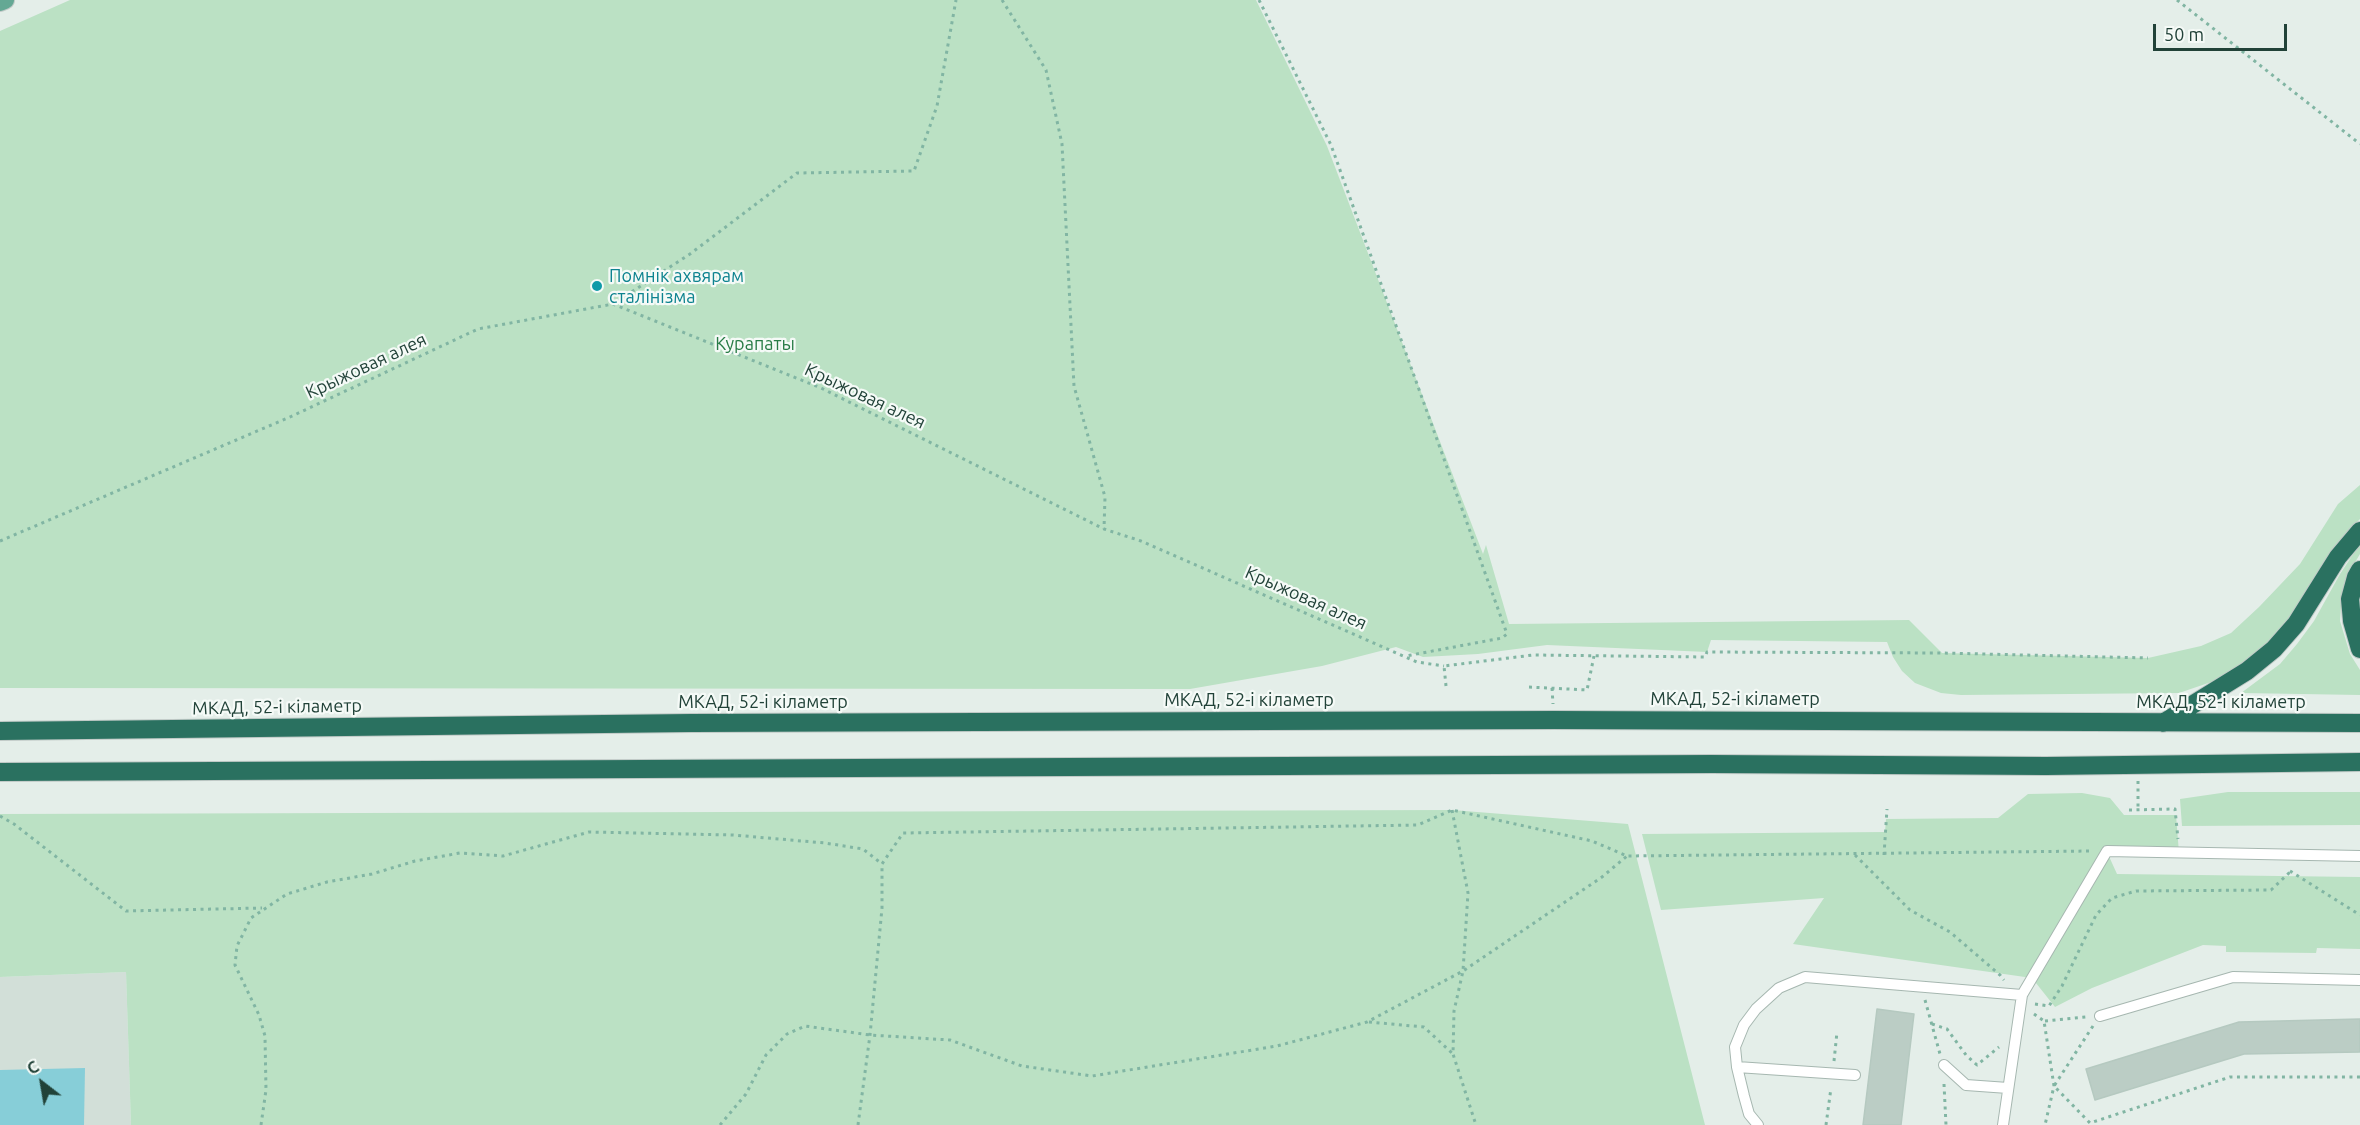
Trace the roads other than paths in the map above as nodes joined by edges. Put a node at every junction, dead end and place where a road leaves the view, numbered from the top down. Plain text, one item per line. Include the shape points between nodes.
1 (5, 0) edge
2 (0, 2) edge
3 (2360, 531) edge
4 (2360, 570) edge
5 (2360, 649) edge
6 (2163, 723) junction
7 (2360, 723) edge
8 (0, 731) edge
9 (2360, 762) edge
10 (0, 772) edge
11 (2360, 856) edge
12 (2360, 980) edge
13 (2019, 998) junction
14 (2100, 1016) road end
15 (1944, 1065) dead end
16 (1737, 1067) junction
17 (1855, 1075) dead end
18 (2008, 1088) junction
19 (1758, 1125) edge
20 (2003, 1125) edge

1 - 2 main road
3 - 6 highway via 2337,557 2296,624 2274,649 2239,676
4 - 5 highway via 2350,599
6 - 7 highway, МКАД, 52-і кіламетр
6 - 8 highway, МКАД, 52-і кіламетр via 702,723
9 - 10 highway
11 - 13 lane via 2107,851
12 - 14 lane via 2234,977
13 - 16 lane via 1805,977 1779,988 1744,1025 1735,1047
13 - 18 lane
15 - 18 lane via 1966,1085
16 - 17 lane
16 - 19 lane via 1749,1114
18 - 20 lane

